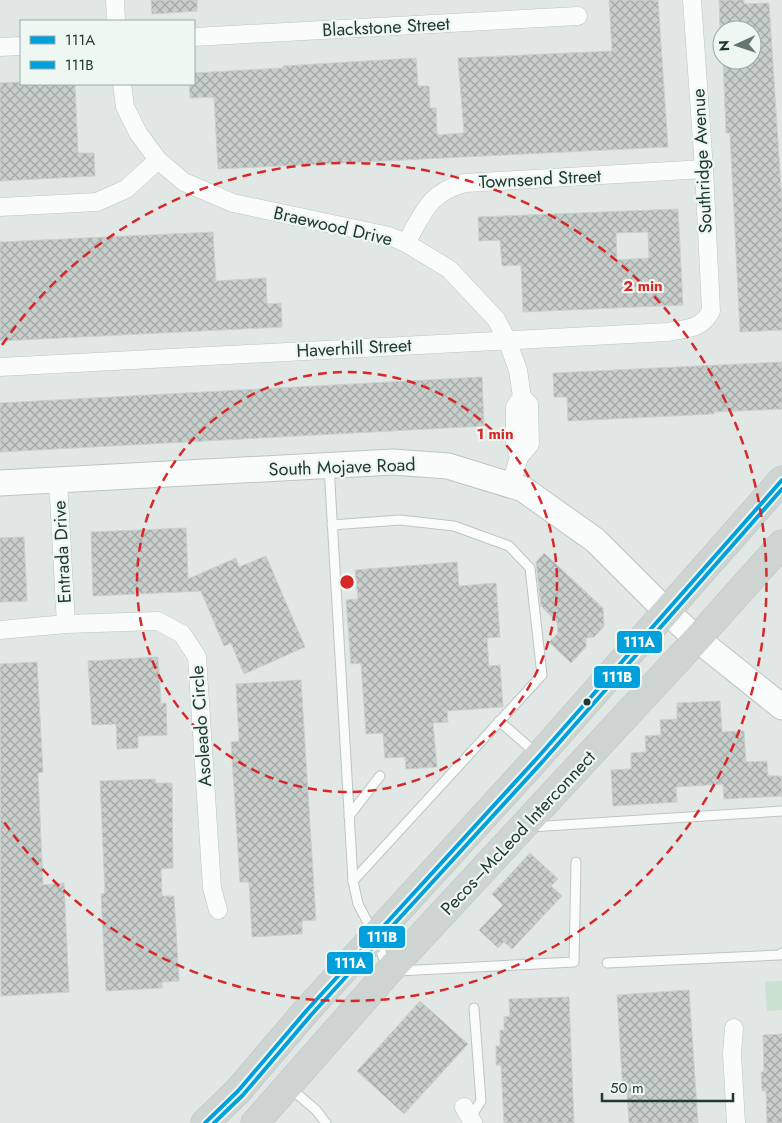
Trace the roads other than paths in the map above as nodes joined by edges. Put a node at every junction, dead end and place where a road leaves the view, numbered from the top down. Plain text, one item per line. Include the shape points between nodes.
1 (115, 0) edge
2 (692, 0) edge
3 (578, 16) dead end
4 (116, 20) edge
5 (195, 37) edge
6 (20, 46) edge
7 (0, 47) edge
8 (122, 85) edge
9 (158, 160) junction
10 (704, 169) junction
11 (0, 207) edge
12 (406, 244) junction
13 (706, 320) joint
14 (507, 340) junction
15 (0, 367) edge
16 (329, 466) junction
17 (58, 480) junction
18 (782, 480) edge
19 (0, 483) edge
20 (511, 484) junction
21 (332, 525) junction
22 (782, 544) edge
23 (666, 611) junction
24 (66, 624) junction
25 (0, 630) edge
26 (698, 639) junction
27 (782, 706) edge
28 (499, 722) junction
29 (539, 756) junction
30 (380, 776) dead end
31 (782, 811) edge
32 (349, 816) junction
33 (523, 828) junction
34 (576, 862) dead end
35 (353, 881) junction
36 (218, 910) dead end
37 (375, 936) junction
38 (782, 953) edge
39 (607, 963) dead end
40 (389, 971) junction
41 (474, 1008) dead end
42 (734, 1028) dead end
43 (287, 1086) junction
44 (469, 1116) edge
45 (206, 1123) edge
46 (254, 1123) edge
47 (326, 1123) edge
48 (736, 1123) edge

1 - 4 street
2 - 10 street, Southridge Avenue
3 - 5 street, Blackstone Street
6 - 7 street
8 - 9 street, Braewood Drive via 125,107 138,133
9 - 11 street via 126,189 97,202
9 - 12 street, Braewood Drive via 184,182 233,203 390,236
10 - 12 street, Townsend Street via 465,183 450,187 431,199
10 - 13 street, Southridge Avenue via 710,311
12 - 14 street, Braewood Drive via 449,269 496,319
13 - 14 street, Haverhill Street via 699,326 668,332
14 - 15 street, Haverhill Street
14 - 20 street, Braewood Drive via 518,370 522,397 529,404 530,444 519,457
16 - 17 street, South Mojave Road
16 - 20 street, South Mojave Road via 393,462 448,466
16 - 21 lane
17 - 19 street, South Mojave Road
17 - 24 street, Entrada Drive
18 - 23 main road, Pecos–McLeod Interconnect
20 - 23 street, South Mojave Road via 595,540
21 - 28 lane via 400,520 454,526 509,546 530,568 542,674
21 - 32 lane
22 - 26 main road, Pecos–McLeod Interconnect
23 - 26 street, South Mojave Road
23 - 29 main road, Pecos–McLeod Interconnect
24 - 25 street, Asoleado Circle
24 - 36 street, Asoleado Circle via 158,621 182,634 197,658 212,888
26 - 27 street, South Mojave Road
26 - 33 main road, Pecos–McLeod Interconnect
28 - 29 lane
28 - 35 lane
29 - 37 main road, Pecos–McLeod Interconnect
30 - 32 lane
31 - 33 lane
32 - 35 lane
33 - 40 main road, Pecos–McLeod Interconnect
34 - 40 lane via 574,962
35 - 37 lane via 358,904
37 - 40 lane
37 - 45 main road, Pecos–McLeod Interconnect
38 - 39 lane via 780,956
40 - 43 main road, Pecos–McLeod Interconnect
41 - 44 lane via 481,1101
42 - 48 street via 732,1054
43 - 46 main road, Pecos–McLeod Interconnect
43 - 47 lane via 316,1110

